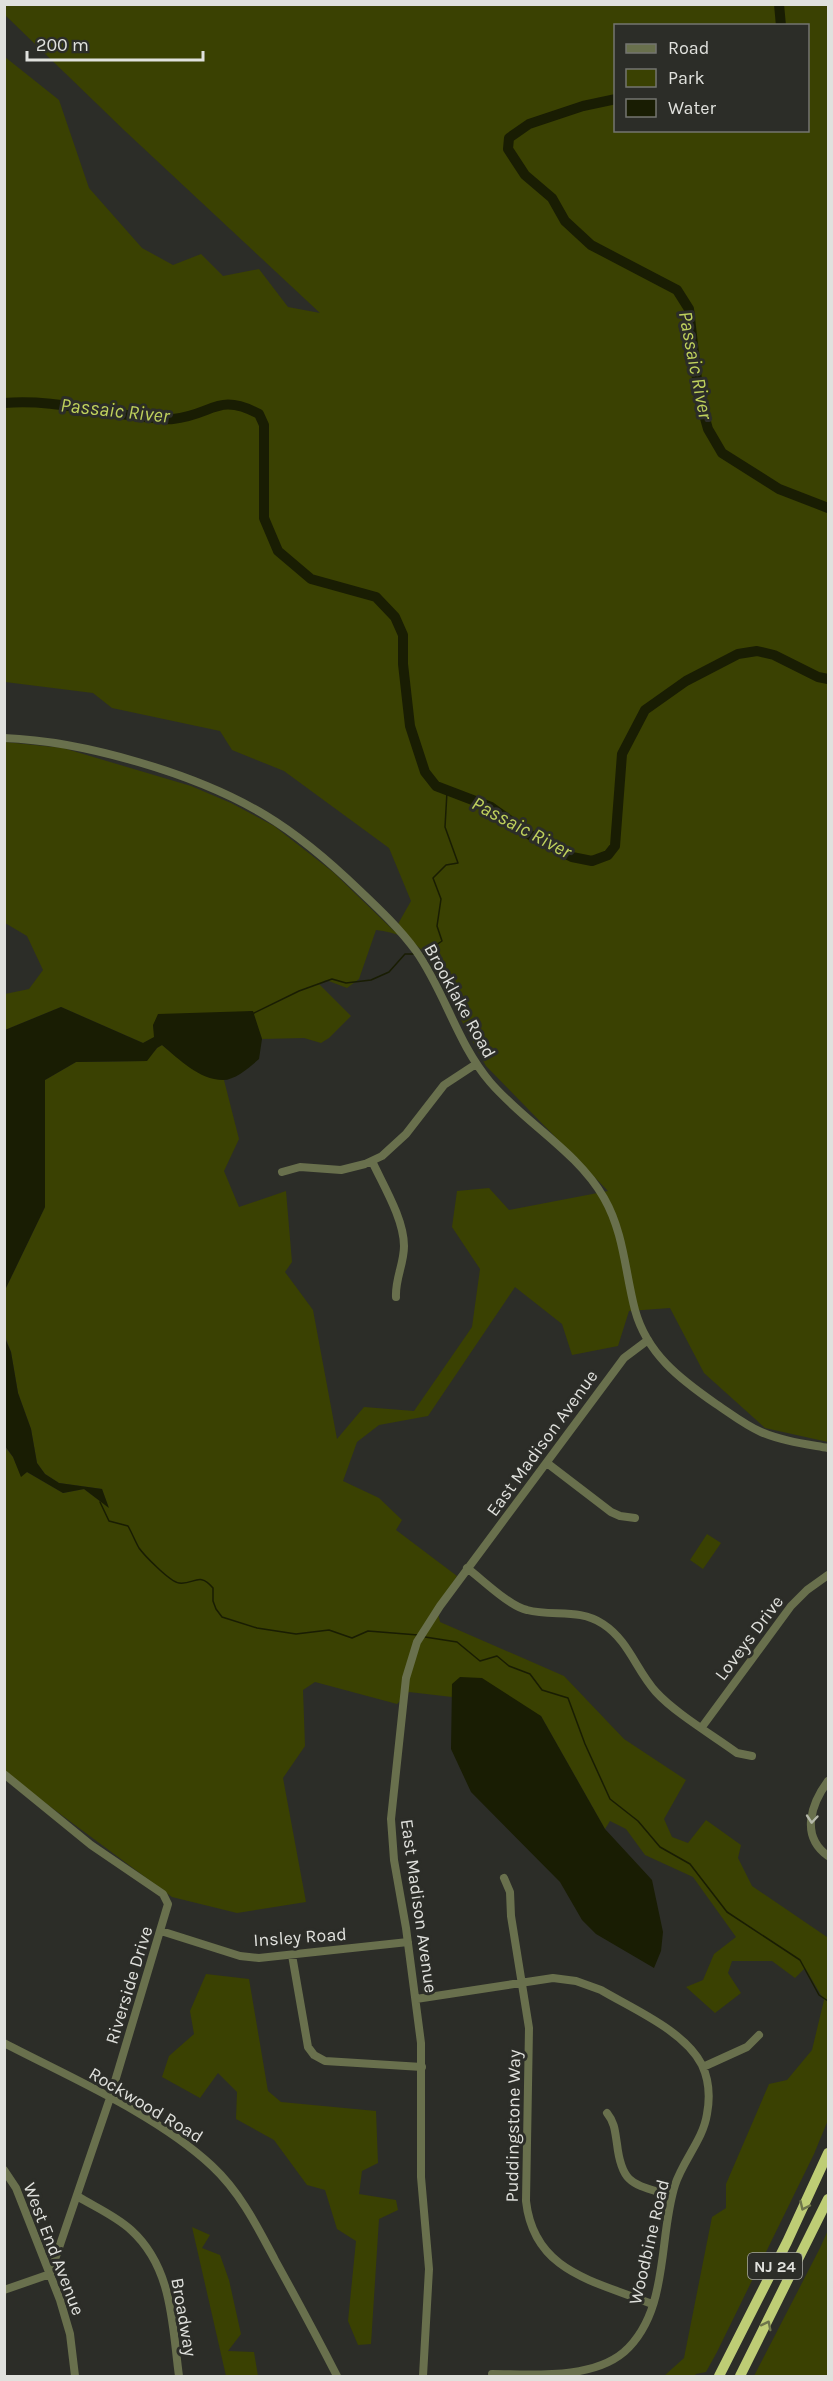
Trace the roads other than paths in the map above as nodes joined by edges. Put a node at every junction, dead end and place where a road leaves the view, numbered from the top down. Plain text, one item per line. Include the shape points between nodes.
1 (4, 738) edge
2 (476, 1064) junction
3 (372, 1161) junction
4 (282, 1172) dead end
5 (396, 1297) dead end
6 (648, 1340) junction
7 (828, 1448) edge
8 (547, 1463) junction
9 (635, 1518) dead end
10 (467, 1568) junction
11 (828, 1575) edge
12 (702, 1727) junction
13 (752, 1756) dead end
14 (4, 1774) edge
15 (828, 1781) edge
16 (828, 1856) edge
17 (504, 1878) dead end
18 (161, 1931) junction
19 (408, 1942) junction
20 (292, 1955) junction
21 (522, 1983) junction
22 (416, 1998) junction
23 (759, 2035) dead end
24 (4, 2043) edge
25 (422, 2067) junction
26 (703, 2067) junction
27 (110, 2098) junction
28 (607, 2113) dead end
29 (828, 2153) edge
30 (4, 2170) edge
31 (76, 2196) junction
32 (672, 2196) junction
33 (828, 2199) edge
34 (50, 2274) junction
35 (4, 2290) edge
36 (652, 2304) junction
37 (492, 2374) dead end
38 (528, 2375) edge
39 (75, 2376) edge
40 (179, 2376) edge
41 (337, 2376) edge
42 (423, 2376) edge
43 (719, 2376) edge
44 (740, 2376) edge

1 - 2 street, Brooklake Road via 61,743 185,779 245,805 282,827 371,901 414,948
2 - 3 street via 444,1085 406,1134
2 - 6 street, Brooklake Road via 508,1100 584,1171 603,1197 620,1237 635,1310
3 - 4 street via 341,1170 298,1167
3 - 5 street via 402,1230 404,1247
6 - 7 street, Brooklake Road via 660,1359 679,1377 746,1424 771,1436
6 - 8 street, East Madison Avenue via 624,1358
8 - 9 street via 611,1512
8 - 10 street, East Madison Avenue
10 - 12 street via 524,1609 571,1612 600,1622 628,1647 656,1692
10 - 19 street, East Madison Avenue via 423,1631 406,1678 391,1810 394,1860
11 - 12 street, Loveys Drive via 791,1606
12 - 13 street via 737,1753
14 - 18 street, Riverside Drive via 106,1856 164,1895 168,1910
15 -> 16 street via 810,1818 815,1842
17 - 21 street, Puddingstone Way via 510,1892
18 - 20 street, Insley Road via 249,1958
18 - 27 street, Riverside Drive
19 - 20 street, Insley Road
19 - 22 street, East Madison Avenue
20 - 25 street via 306,2042 314,2055 325,2061
21 - 22 street, Woodbine Road
21 - 26 street, Woodbine Road via 562,1979 601,1990 684,2041
21 - 36 street, Puddingstone Way via 529,2028 526,2201 535,2236 563,2268
22 - 25 street, East Madison Avenue
23 - 26 street via 747,2047
24 - 27 street, Rockwood Road
25 - 42 street, East Madison Avenue via 421,2177 429,2269
26 - 32 street, Woodbine Road via 709,2096 707,2116
27 - 31 street, Riverside Drive
27 - 41 street, Rockwood Road via 188,2146 229,2184 254,2221
28 - 32 street via 615,2126 620,2166 626,2177 638,2186
29 -> 43 highway, NJ 24
30 - 34 street, West End Avenue via 16,2188
31 - 34 street, Riverside Drive
31 - 40 street, Broadway via 123,2224 155,2259 168,2296
32 - 36 street, Woodbine Road
44 -> 33 highway, NJ 24
34 - 35 street
34 - 39 street, West End Avenue via 70,2334
36 - 38 street, Woodbine Road via 631,2343 607,2362 586,2370
37 - 38 street, Woodbine Road

